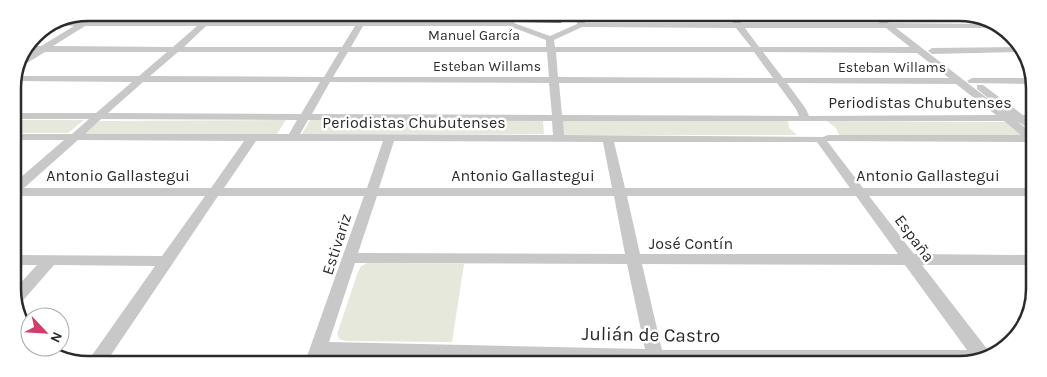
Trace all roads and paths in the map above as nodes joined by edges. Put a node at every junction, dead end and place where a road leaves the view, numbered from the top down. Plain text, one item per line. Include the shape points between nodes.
1 (87, 21) edge
2 (208, 21) edge
3 (362, 21) edge
4 (581, 21) edge
5 (735, 21) edge
6 (856, 21) edge
7 (887, 21) edge
8 (888, 21) edge
9 (71, 24) edge
10 (83, 24) junction
11 (204, 24) junction
12 (360, 24) junction
13 (510, 24) joint
14 (581, 24) junction
15 (738, 25) junction
16 (898, 25) junction
17 (982, 26) edge
18 (550, 44) junction
19 (34, 49) edge
20 (42, 49) junction
21 (176, 49) junction
22 (345, 49) junction
23 (756, 50) junction
24 (919, 50) junction
25 (1013, 50) edge
26 (932, 51) junction
27 (29, 58) edge
28 (22, 79) edge
29 (142, 80) junction
30 (327, 80) junction
31 (554, 80) junction
32 (780, 80) junction
33 (959, 81) junction
34 (972, 81) junction
35 (1025, 81) edge
36 (21, 116) edge
37 (98, 117) junction
38 (305, 118) junction
39 (558, 118) junction
40 (1006, 118) junction
41 (1021, 118) junction
42 (1026, 118) edge
43 (804, 119) junction
44 (1026, 122) edge
45 (1026, 133) edge
46 (21, 138) edge
47 (74, 138) junction
48 (252, 138) junction
49 (292, 138) junction
50 (390, 138) junction
51 (1026, 138) edge
52 (560, 139) junction
53 (608, 139) junction
54 (821, 139) junction
55 (21, 184) edge
56 (372, 190) junction
57 (21, 191) edge
58 (619, 191) junction
59 (859, 191) junction
60 (215, 192) junction
61 (1026, 192) edge
62 (350, 258) junction
63 (21, 260) edge
64 (50, 260) junction
65 (634, 260) junction
66 (1026, 260) edge
67 (167, 261) junction
68 (910, 261) junction
69 (21, 292) edge
70 (979, 352) edge
71 (317, 355) edge
72 (101, 356) edge
73 (385, 356) edge
74 (654, 356) edge

1 - 10 street
2 - 11 street
3 - 12 street
4 - 14 street
5 - 15 street
6 - 15 street
7 - 24 street
8 - 16 street
9 - 10 street
10 - 11 street
10 - 20 street
11 - 12 street
11 - 21 street
12 - 13 street
12 - 22 street
13 - 18 street
14 - 15 street
14 - 18 street
15 - 23 street
16 - 17 street
16 - 26 street
18 - 22 street, Manuel García
18 - 23 street, Manuel García
18 - 31 street
19 - 20 street, Manuel García
20 - 21 street, Manuel García
20 - 27 street
21 - 22 street, Manuel García
21 - 29 street
22 - 30 street
23 - 24 street, Manuel García
23 - 32 street
24 - 33 street
25 - 26 street
26 - 34 street
28 - 29 street, Esteban Willams
29 - 30 street, Esteban Willams
29 - 37 street
30 - 31 street, Esteban Willams
30 - 38 street
31 - 32 street, Esteban Willams
31 - 39 street
32 - 33 street, Esteban Willams
32 - 43 street via 801,109
33 - 40 street
34 - 35 street
34 - 41 street
36 - 37 street, Periodistas Chubutenses
37 - 38 street, Periodistas Chubutenses
37 - 47 street
38 - 39 street, Periodistas Chubutenses
38 - 49 street
39 - 43 street, Periodistas Chubutenses
39 - 52 street
40 - 41 street, Periodistas Chubutenses
40 - 43 street, Periodistas Chubutenses
40 - 45 street
41 - 42 street, Periodistas Chubutenses
41 - 44 street
43 - 54 street via 794,123 794,129 802,135
43 - 54 street via 820,121 830,127 834,134
46 - 47 street, Periodistas Chubutenses
47 - 48 street, Periodistas Chubutenses
47 - 55 street
48 - 49 street, Periodistas Chubutenses
48 - 60 street
49 - 50 street, Periodistas Chubutenses
50 - 52 street, Periodistas Chubutenses
50 - 56 street, Estivariz
51 - 54 street, Periodistas Chubutenses
52 - 53 street, Periodistas Chubutenses
53 - 54 street, Periodistas Chubutenses
53 - 58 street
54 - 59 street, España
56 - 58 street, Antonio Gallastegui
56 - 60 street, Antonio Gallastegui
56 - 62 street, Estivariz
57 - 60 street, Antonio Gallastegui
58 - 59 street, Antonio Gallastegui
58 - 65 street
59 - 61 street, Antonio Gallastegui
59 - 68 street, España
60 - 67 street
62 - 65 street, José Contín
62 - 71 street, Estivariz
63 - 64 street
64 - 67 street
64 - 69 street
65 - 68 street, José Contín
65 - 74 street
66 - 68 street, José Contín
67 - 72 street
68 - 70 street, España
71 - 73 street, Julián de Castro

